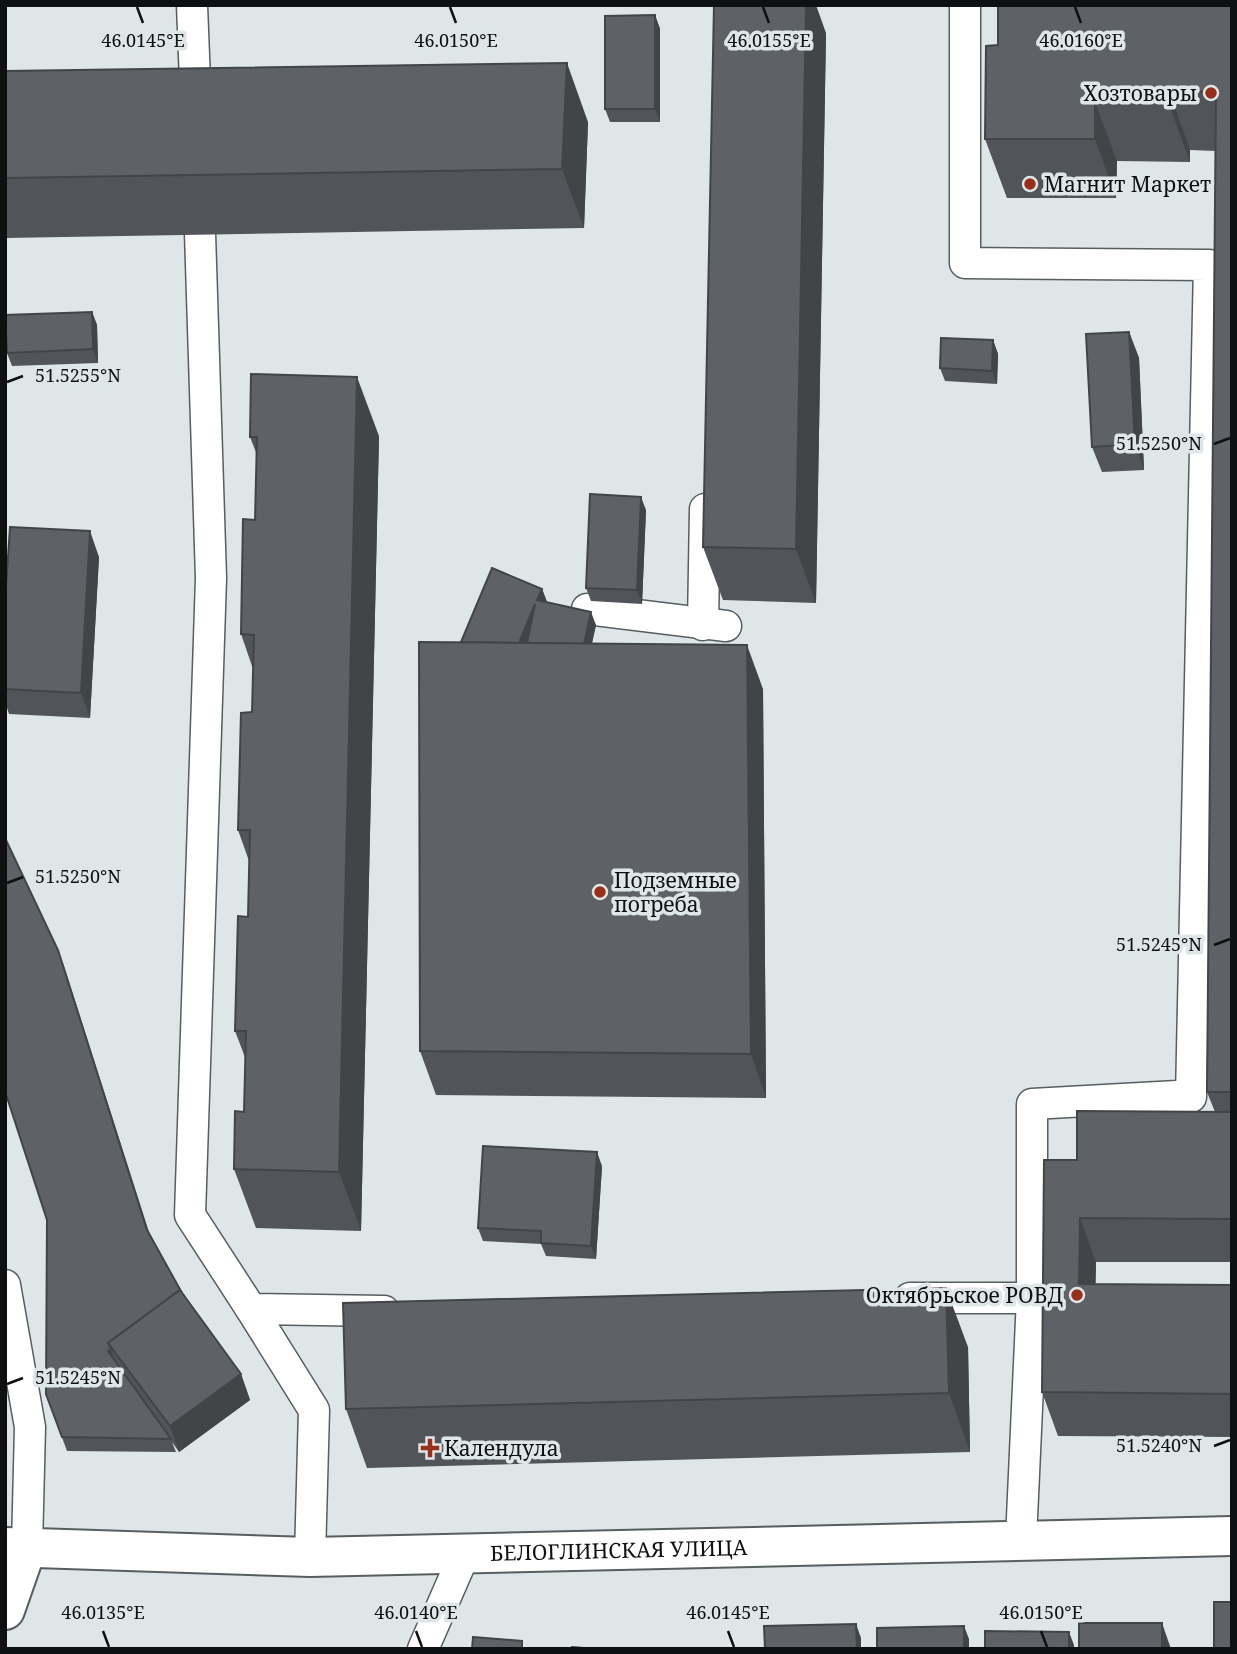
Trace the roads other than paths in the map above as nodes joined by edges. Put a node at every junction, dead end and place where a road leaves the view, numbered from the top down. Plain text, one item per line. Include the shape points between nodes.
1 (192, 5) edge
2 (965, 5) edge
3 (197, 128) edge
4 (200, 233) edge
5 (706, 487) edge
6 (587, 609) edge
7 (5, 1285) edge
8 (877, 1298) edge
9 (1032, 1298) junction
10 (251, 1310) junction
11 (412, 1311) edge
12 (1232, 1536) edge
13 (1021, 1541) junction
14 (16, 1547) edge
15 (465, 1553) junction
16 (310, 1557) junction
17 (5, 1610) edge
18 (423, 1649) edge

1 - 3 lane
2 - 9 lane via 965,263 1209,265 1191,1097 1032,1104
4 - 10 lane via 211,578 190,1215
5 - 6 lane via 715,625
7 - 14 lane via 30,1427
8 - 9 lane
9 - 13 lane
10 - 11 lane
10 - 16 lane via 314,1410
12 - 13 street, БЕЛОГЛИНСКАЯ УЛИЦА
13 - 15 street, БЕЛОГЛИНСКАЯ УЛИЦА
14 - 16 street, БЕЛОГЛИНСКАЯ УЛИЦА
14 - 17 street
15 - 16 street, БЕЛОГЛИНСКАЯ УЛИЦА
15 - 18 lane

